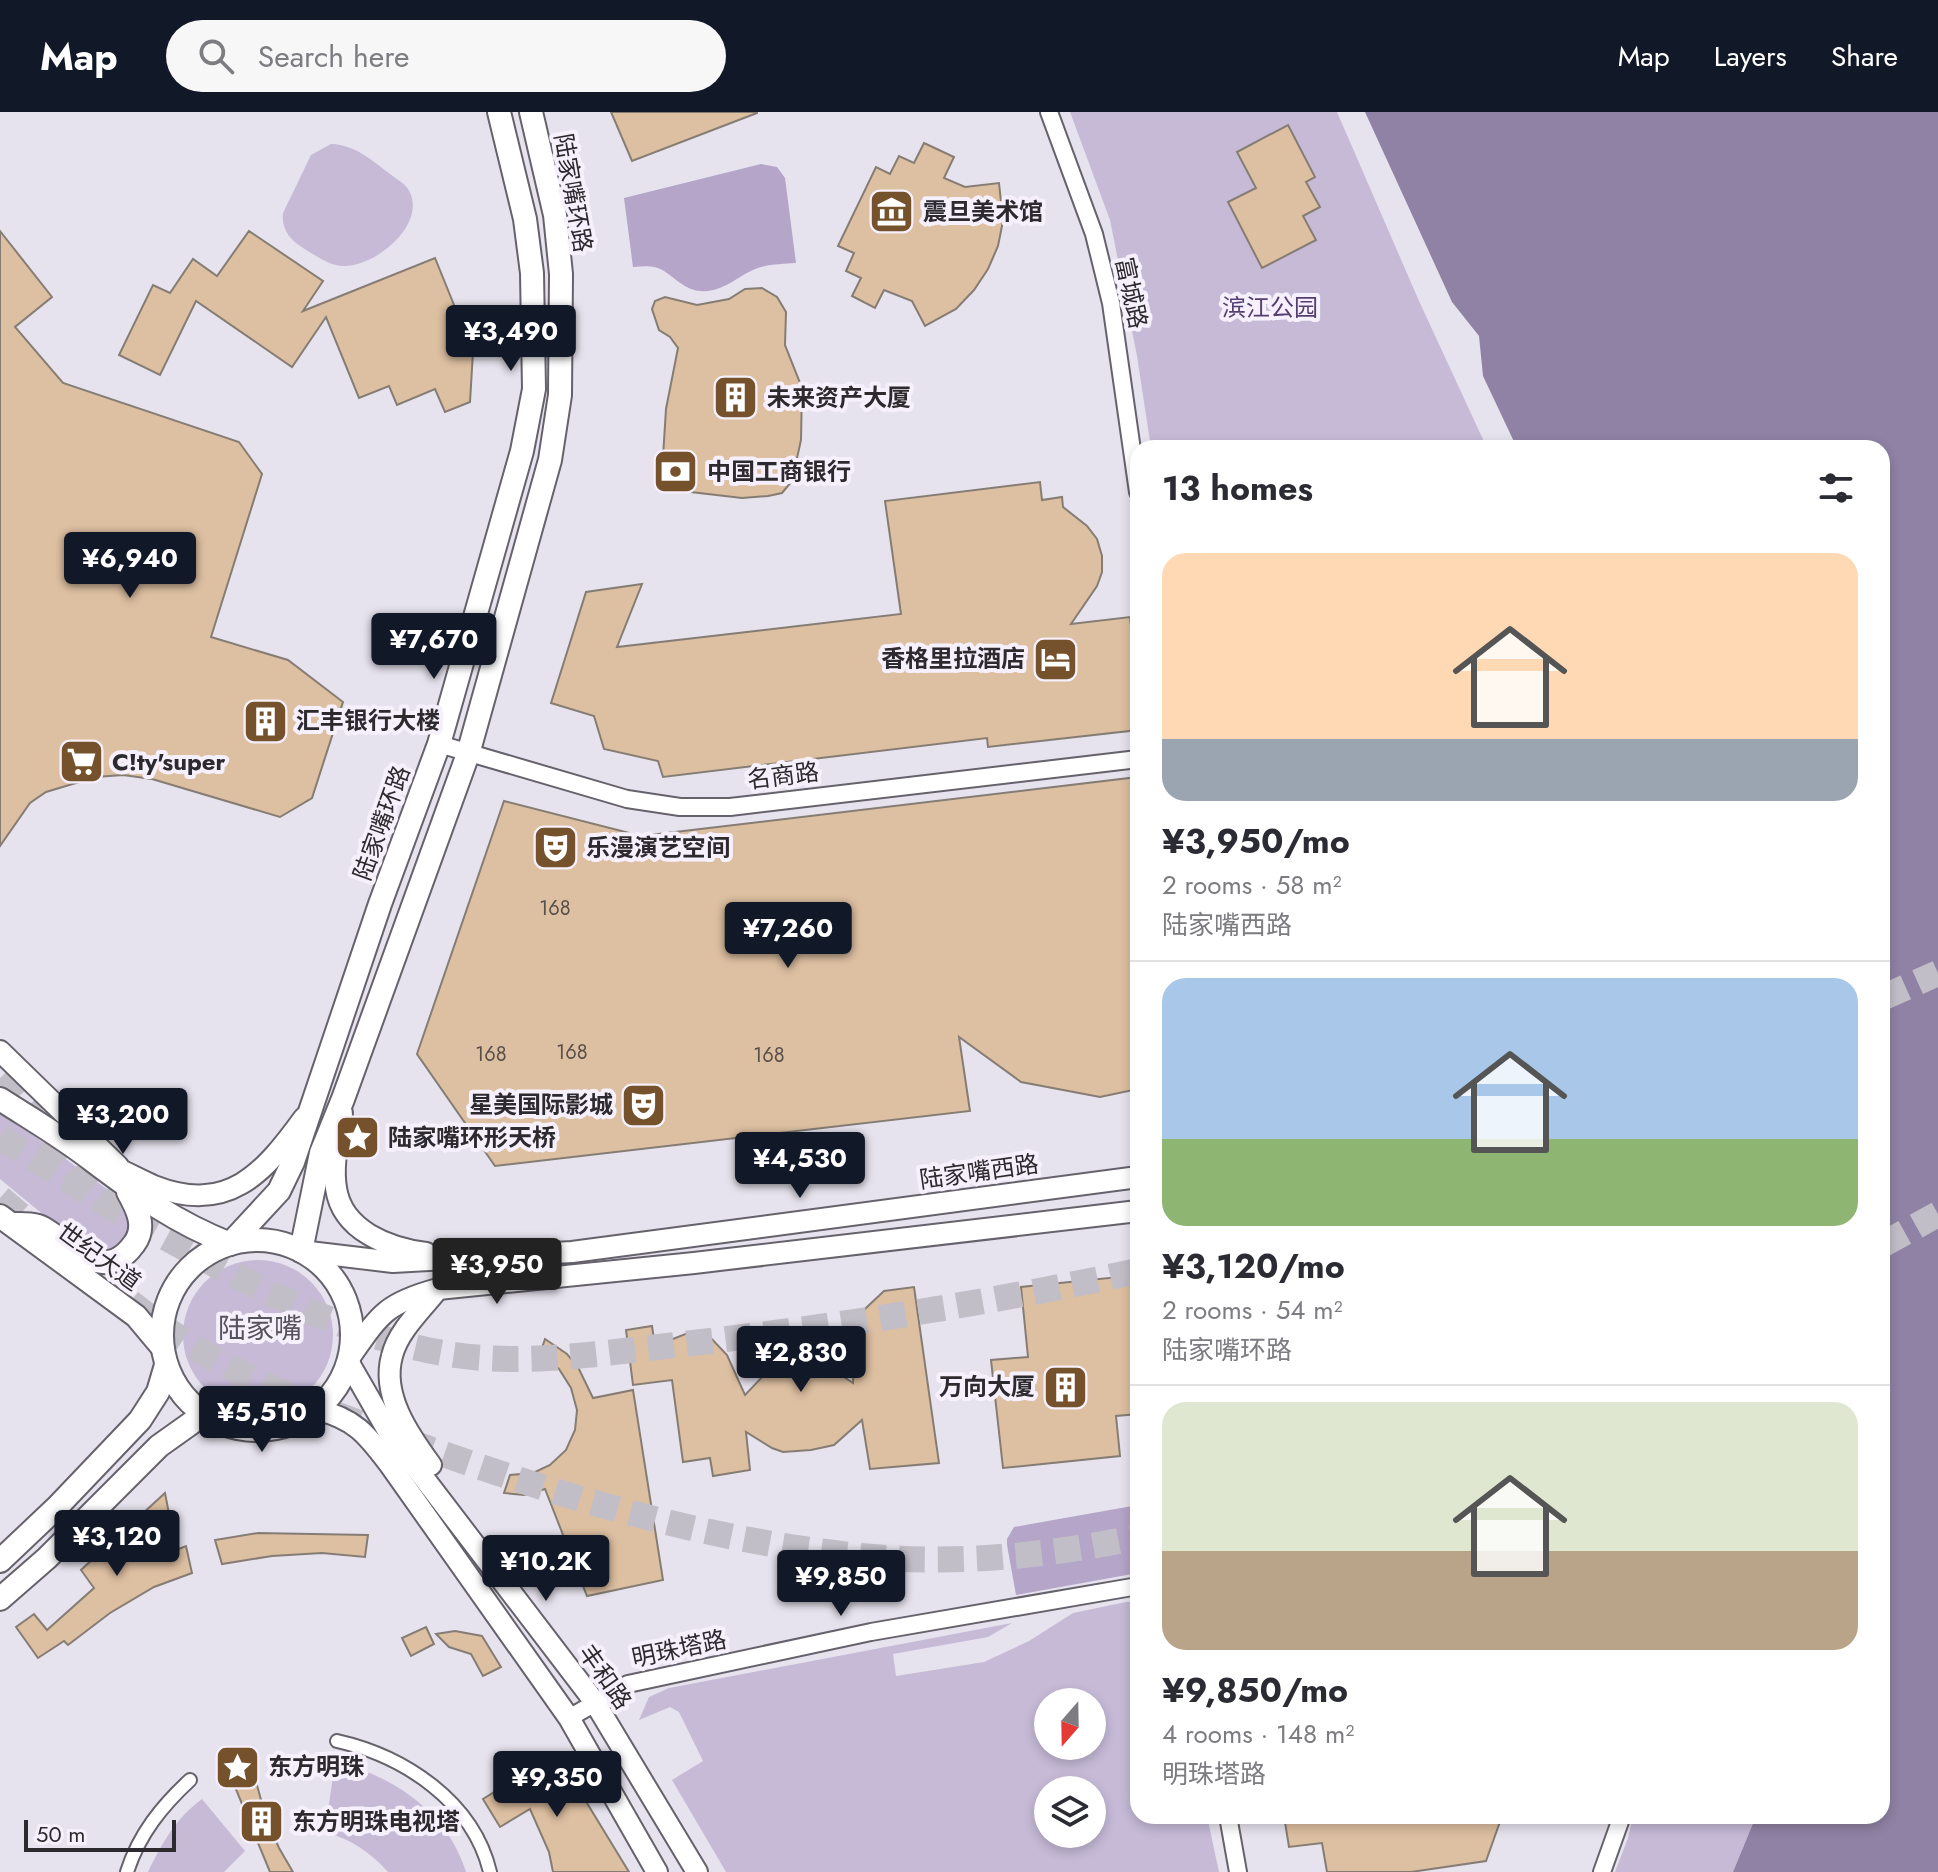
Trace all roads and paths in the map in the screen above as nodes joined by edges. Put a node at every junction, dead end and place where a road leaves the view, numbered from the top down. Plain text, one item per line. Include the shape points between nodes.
1 (499, 112) edge
2 (531, 112) edge
3 (1049, 112) edge
4 (1131, 440) edge
5 (439, 744) junction
6 (468, 754) junction
7 (1130, 760) edge
8 (0, 1051) edge
9 (0, 1099) edge
10 (343, 1099) junction
11 (311, 1108) junction
12 (1130, 1178) edge
13 (124, 1179) junction
14 (1130, 1212) edge
15 (6, 1220) edge
16 (230, 1244) junction
17 (301, 1251) junction
18 (466, 1258) junction
19 (438, 1289) junction
20 (164, 1356) junction
21 (350, 1360) junction
22 (317, 1410) junction
23 (204, 1414) junction
24 (459, 1524) junction
25 (0, 1561) edge
26 (1130, 1587) edge
27 (0, 1599) edge
28 (594, 1701) junction
29 (569, 1718) junction
30 (337, 1741) dead end
31 (190, 1780) dead end
32 (1229, 1824) edge
33 (1619, 1824) edge
34 (127, 1872) edge
35 (490, 1872) edge
36 (657, 1872) edge
37 (697, 1872) edge
38 (1238, 1872) edge
39 (1602, 1872) edge

1 - 5 main road, 陆家嘴环路 via 532,273 534,389 522,451
2 - 6 main road, 陆家嘴环路 via 555,215 560,395 546,474
3 - 4 street, 富城路 via 1094,234 1111,303
5 - 6 street, 名商路
5 - 11 main road, 陆家嘴环路
6 - 7 street, 名商路 via 627,799 680,807 730,807
6 - 10 main road, 陆家嘴环路
8 - 13 street
9 - 13 main road
10 - 17 main road, 陆家嘴环路 via 321,1153
10 - 18 street via 335,1170 339,1205 354,1224 385,1243
11 - 13 street via 276,1156 232,1190 180,1194
11 - 16 main road, 陆家嘴环路 via 279,1191
12 - 18 street, 陆家嘴西路 via 572,1252
13 - 15 main road via 140,1229 132,1247 114,1260 89,1259 41,1227
13 - 16 main road via 149,1204
14 - 19 street
15 - 20 main road, 世纪大道 via 136,1316
16 - 17 main road via 267,1241
16 - 20 main road via 205,1255 170,1295 163,1320
17 - 18 street, 陆家嘴西路 via 393,1262
17 - 21 main road via 329,1272 346,1298 353,1327
19 - 21 street via 403,1298 377,1319
19 - 24 street via 405,1330 392,1354 389,1376 394,1403 418,1447 459,1503
20 - 23 main road via 181,1393
20 - 25 main road via 158,1392 140,1420
21 - 22 main road via 337,1389
21 - 24 street, 丰和路 via 388,1431
22 - 23 main road via 291,1425 261,1431 231,1427
22 - 29 street via 364,1431
23 - 27 main road via 159,1446
24 - 28 street, 丰和路
26 - 28 street, 明珠塔路 via 856,1635 628,1684
28 - 29 street, 明珠塔路
28 - 37 street, 丰和路
29 - 36 street
30 - 35 street via 387,1755 439,1790 468,1824
31 - 34 street via 147,1828
32 - 38 street
33 - 39 street

